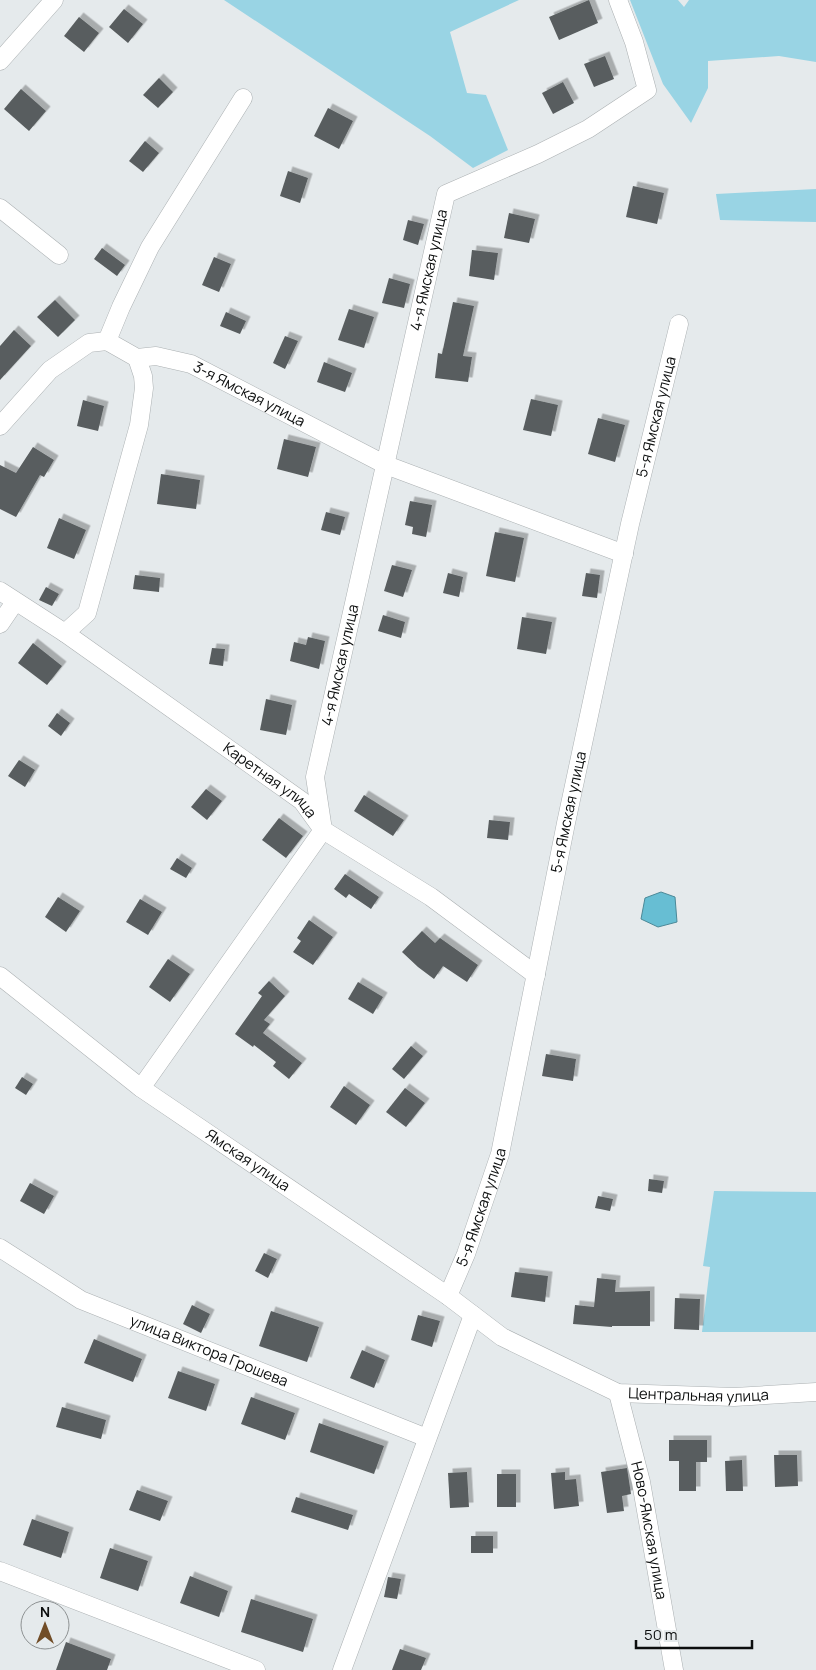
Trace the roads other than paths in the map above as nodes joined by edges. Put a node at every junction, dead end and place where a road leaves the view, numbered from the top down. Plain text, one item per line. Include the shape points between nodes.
1 (54, 0) edge
2 (618, 0) edge
3 (0, 61) edge
4 (243, 98) dead end
5 (0, 208) edge
6 (59, 255) dead end
7 (679, 324) dead end
8 (107, 341) junction
9 (137, 358) junction
10 (0, 426) edge
11 (386, 465) junction
12 (624, 554) junction
13 (0, 592) edge
14 (16, 602) junction
15 (0, 624) edge
16 (66, 633) junction
17 (324, 830) junction
18 (536, 975) junction
19 (0, 976) edge
20 (141, 1088) junction
21 (0, 1248) edge
22 (448, 1296) junction
23 (473, 1315) junction
24 (502, 1337) joint
25 (816, 1392) edge
26 (618, 1393) junction
27 (427, 1438) junction
28 (0, 1571) edge
29 (256, 1670) edge
30 (342, 1670) edge
31 (674, 1670) edge

1 - 3 street
2 - 11 street, 4-я Ямская улица via 647,90 588,129 446,194
4 - 8 street via 150,247
5 - 6 street
7 - 12 street, 5-я Ямская улица
8 - 9 street
8 - 10 street via 89,343 50,370
9 - 11 street, 3-я Ямская улица via 156,356 191,364
9 - 16 street via 144,388 139,425 87,613
11 - 12 street, 3-я Ямская улица
11 - 17 street, 4-я Ямская улица via 315,777
12 - 18 street, 5-я Ямская улица
13 - 14 street, Каретная улица
14 - 15 street
14 - 16 street, Каретная улица
16 - 17 street, Каретная улица via 302,801
17 - 18 street, Каретная улица via 430,897
17 - 20 street
18 - 22 street, 5-я Ямская улица via 500,1154
19 - 20 street, Ямская улица
20 - 22 street, Ямская улица
21 - 27 street, улица Виктора Грошева via 81,1300
22 - 23 street, Ямская улица
23 - 24 street, Ямская улица
23 - 27 street
24 - 26 street, Центральная улица
25 - 26 street, Центральная улица via 734,1398
26 - 31 street, Ново-Ямская улица via 641,1482
27 - 30 street
28 - 29 street

